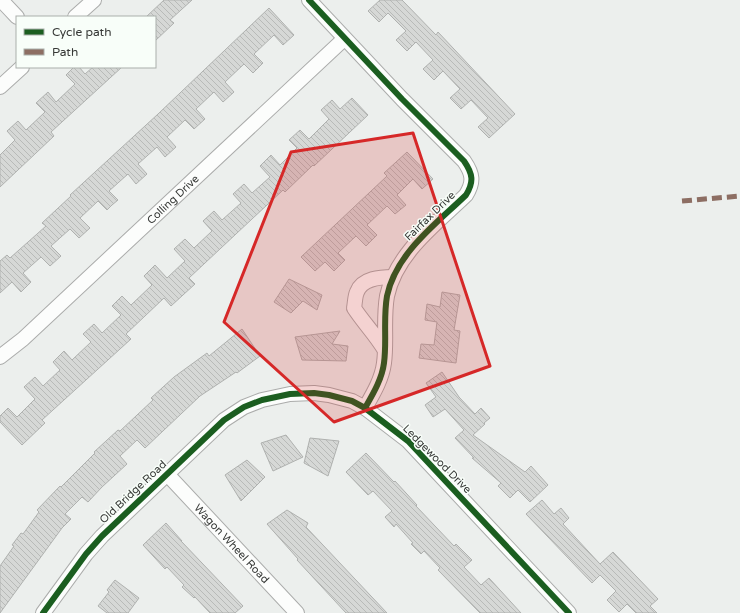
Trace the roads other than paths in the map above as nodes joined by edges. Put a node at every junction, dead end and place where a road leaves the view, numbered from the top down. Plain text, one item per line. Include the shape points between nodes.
1 (1, 0) edge
2 (94, 0) edge
3 (309, 0) edge
4 (17, 16) edge
5 (76, 16) edge
6 (344, 39) junction
7 (21, 68) edge
8 (0, 87) edge
9 (394, 277) junction
10 (384, 349) junction
11 (0, 358) edge
12 (254, 404) joint
13 (365, 408) junction
14 (167, 474) junction
15 (43, 613) edge
16 (297, 613) edge
17 (569, 613) edge

1 - 4 street
2 - 5 street
3 - 6 street, Fairfax Drive
6 - 9 street, Fairfax Drive via 460,157 471,174 472,185 466,195 410,250
6 - 11 street, Colling Drive via 23,340
7 - 8 street
9 - 10 street, Fairfax Drive via 387,295
9 - 10 street via 381,276 366,282 357,290 354,308
10 - 13 street, Fairfax Drive via 381,375
12 - 13 street, Ledgewood Drive via 290,394 314,393 352,401
12 - 14 street, Old Bridge Road via 244,407 224,420
13 - 17 street, Ledgewood Drive via 408,441
14 - 15 street, Old Bridge Road via 102,536
14 - 16 street, Wagon Wheel Road

